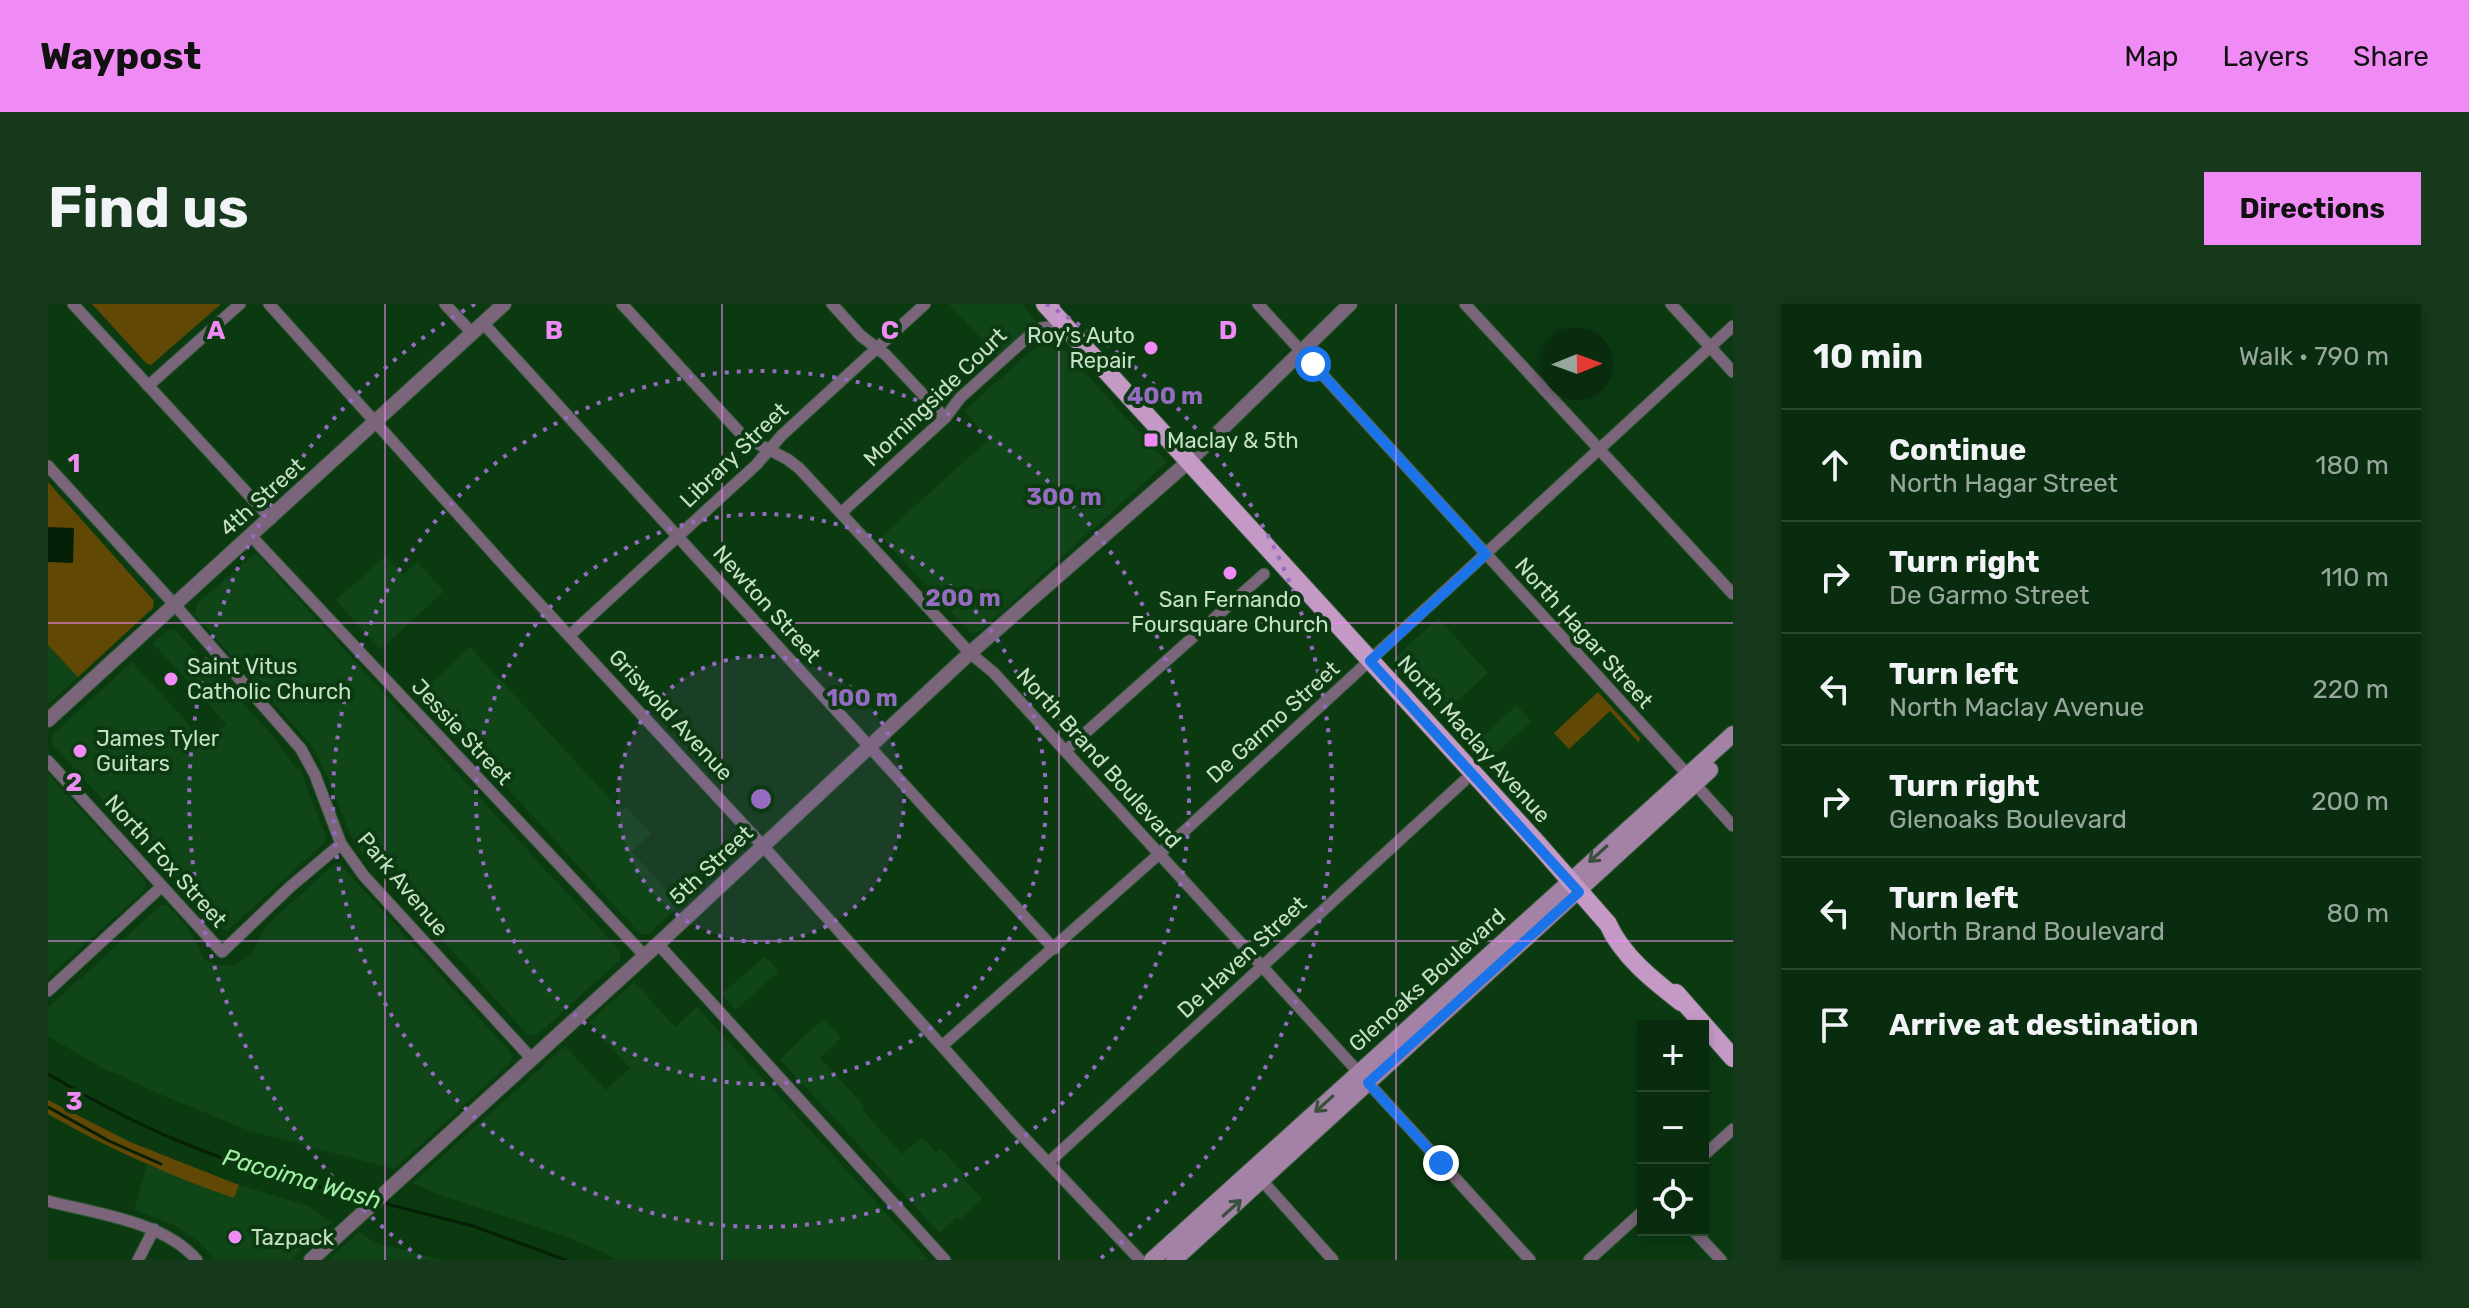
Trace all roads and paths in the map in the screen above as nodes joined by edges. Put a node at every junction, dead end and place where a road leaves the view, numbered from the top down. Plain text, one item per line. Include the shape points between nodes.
1 (73, 304) edge
2 (240, 304) edge
3 (269, 304) edge
4 (445, 304) edge
5 (504, 304) edge
6 (622, 304) edge
7 (832, 304) edge
8 (925, 304) edge
9 (1045, 304) edge
10 (1258, 304) edge
11 (1350, 304) edge
12 (1465, 304) edge
13 (1671, 304) edge
14 (1065, 325) junction
15 (1733, 326) edge
16 (477, 328) junction
17 (1710, 347) junction
18 (878, 348) junction
19 (1300, 350) junction
20 (1733, 372) edge
21 (148, 386) junction
22 (945, 418) junction
23 (376, 422) junction
24 (769, 450) junction
25 (1599, 451) junction
26 (1188, 462) junction
27 (48, 466) edge
28 (841, 513) junction
29 (271, 519) junction
30 (678, 536) junction
31 (252, 537) junction
32 (1486, 554) junction
33 (1264, 574) dead end
34 (1733, 594) edge
35 (174, 604) junction
36 (570, 635) junction
37 (970, 653) junction
38 (1370, 661) junction
39 (48, 720) edge
40 (1733, 734) edge
41 (869, 746) junction
42 (1733, 749) edge
43 (1065, 751) junction
44 (48, 761) edge
45 (1691, 780) junction
46 (1464, 781) dead end
47 (1733, 826) edge
48 (341, 844) junction
49 (763, 846) junction
50 (1159, 853) junction
51 (1574, 886) junction
52 (161, 887) junction
53 (658, 944) junction
54 (1054, 949) junction
55 (644, 955) junction
56 (1262, 967) junction
57 (48, 991) edge
58 (942, 1046) junction
59 (1733, 1058) edge
60 (532, 1059) junction
61 (1364, 1078) junction
62 (1733, 1129) edge
63 (1709, 1151) edge
64 (1048, 1163) junction
65 (1257, 1175) junction
66 (48, 1201) edge
67 (1637, 1216) edge
68 (154, 1229) junction
69 (1699, 1236) edge
70 (138, 1260) edge
71 (197, 1260) edge
72 (311, 1260) edge
73 (945, 1260) edge
74 (1140, 1260) edge
75 (1152, 1260) edge
76 (1174, 1260) edge
77 (1333, 1260) edge
78 (1530, 1260) edge
79 (1589, 1260) edge
80 (1721, 1260) edge

1 - 21 street
2 - 21 street
3 - 23 street, Griswold Avenue
4 - 16 street, Newton Street
5 - 16 street, 4th Street
6 - 24 street, North Brand Boulevard via 743,436
7 - 18 street
8 - 18 street, Library Street
9 - 14 main road, North Maclay Avenue
10 - 19 street, North Hagar Street
11 - 19 street, 5th Street
12 - 25 street
13 - 17 street
14 - 22 street, Morningside Court via 1031,334
14 - 26 main road, North Maclay Avenue
15 - 17 street, De Garmo Street
16 - 23 street, 4th Street
16 - 30 street, Newton Street
17 - 20 street
17 - 25 street, De Garmo Street
18 - 22 street
18 - 24 street, Library Street
19 - 26 street, 5th Street
19 - 32 street, North Hagar Street
21 - 29 street
22 - 28 street, Morningside Court
23 - 29 street, 4th Street
23 - 36 street, Griswold Avenue
24 - 28 street, North Brand Boulevard via 795,464
24 - 30 street, Library Street
25 - 32 street, De Garmo Street
25 - 34 street
26 - 37 street, 5th Street
26 - 38 main road, North Maclay Avenue
27 - 35 street, Park Avenue
28 - 37 street, North Brand Boulevard
29 - 31 street, 4th Street
30 - 36 street, Library Street
30 - 41 street, Newton Street
31 - 35 street, 4th Street
31 - 55 street, Jessie Street
32 - 38 street, De Garmo Street
32 - 45 street, North Hagar Street
33 - 43 street
35 - 39 street, 4th Street
35 - 48 street, Park Avenue via 301,749
36 - 49 street, Griswold Avenue
37 - 41 street, 5th Street
37 - 43 street, North Brand Boulevard
38 - 50 street, De Garmo Street
38 - 51 main road, North Maclay Avenue
40 - 45 main road, Glenoaks Boulevard
41 - 49 street, 5th Street
41 - 54 street, Newton Street
42 - 45 main road, Glenoaks Boulevard
43 - 50 street, North Brand Boulevard
44 - 52 street, North Fox Street
45 - 47 street, North Hagar Street
45 - 51 main road, Glenoaks Boulevard
46 - 56 street, De Haven Street
48 - 52 street, North Fox Street via 222,952
48 - 60 street, Park Avenue via 364,876
49 - 53 street, 5th Street
49 - 58 street, Griswold Avenue
50 - 54 street, De Garmo Street
50 - 56 street, North Brand Boulevard
51 - 59 main road, North Maclay Avenue via 1662,971 1681,1002
51 - 61 main road, Glenoaks Boulevard
52 - 57 street
53 - 55 street, 5th Street
53 - 73 street
54 - 58 street, De Garmo Street
55 - 60 street, 5th Street
56 - 61 street, North Brand Boulevard
56 - 64 street, De Haven Street
58 - 64 street, Griswold Avenue
60 - 72 street, 5th Street
61 - 65 main road, Glenoaks Boulevard
61 - 78 street, North Brand Boulevard
62 - 63 street
64 - 74 street, Griswold Avenue
65 - 75 main road, Glenoaks Boulevard
76 -> 65 main road, Glenoaks Boulevard
65 - 77 street
66 - 68 street
67 - 79 street
68 - 70 street
68 - 71 street via 175,1239
69 - 80 street

